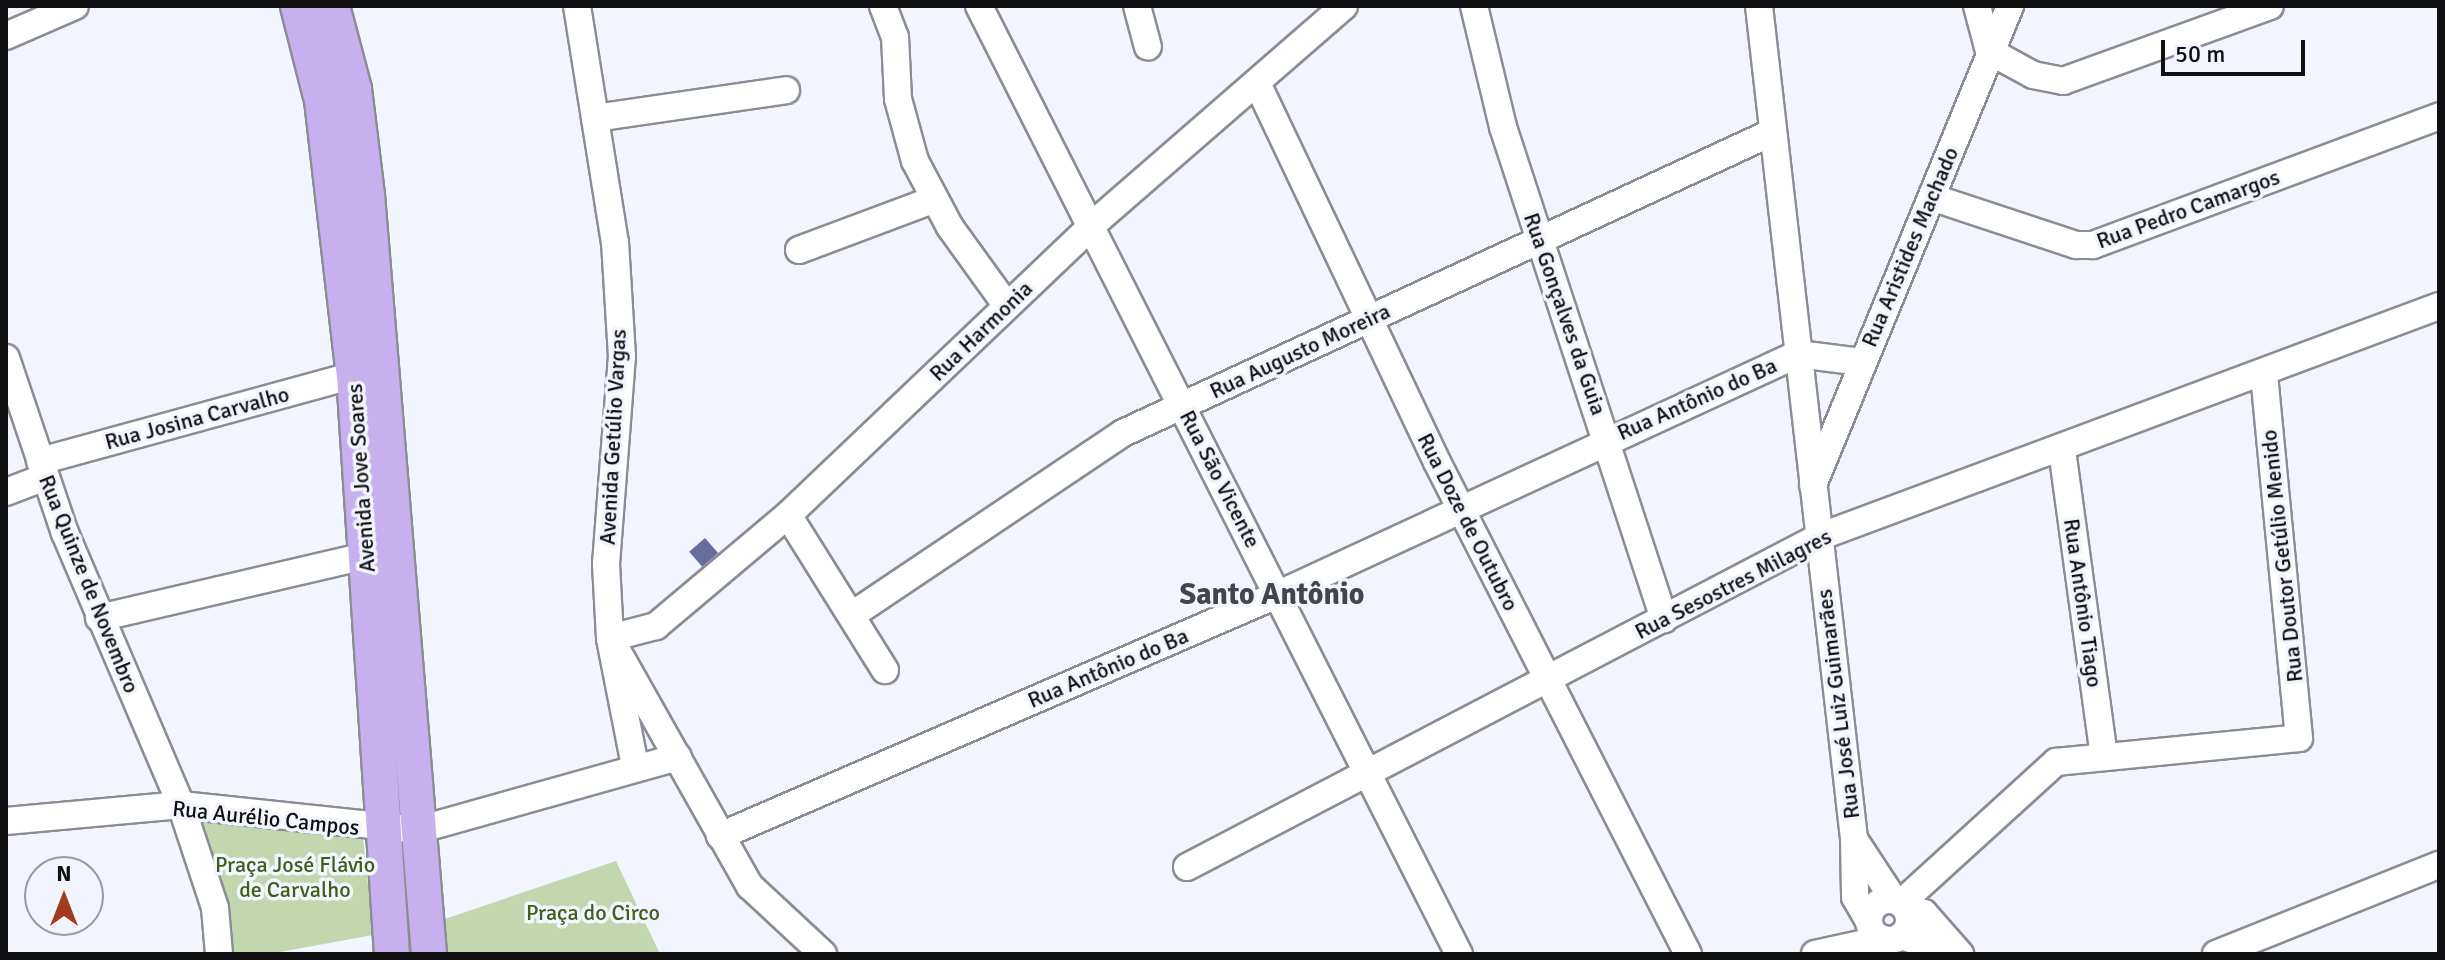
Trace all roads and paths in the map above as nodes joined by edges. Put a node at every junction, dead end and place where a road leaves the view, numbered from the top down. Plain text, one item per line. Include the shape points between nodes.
1 (75, 6) edge
2 (298, 6) edge
3 (332, 6) edge
4 (577, 6) edge
5 (883, 6) edge
6 (979, 6) edge
7 (1137, 6) edge
8 (1344, 6) edge
9 (1474, 6) edge
10 (1759, 6) edge
11 (1977, 6) edge
12 (2010, 6) edge
13 (2270, 6) edge
14 (6, 36) edge
15 (1148, 47) dead end
16 (1989, 51) junction
17 (1258, 85) junction
18 (786, 90) dead end
19 (2439, 116) edge
20 (595, 118) junction
21 (1773, 132) junction
22 (1934, 198) junction
23 (933, 200) junction
24 (1091, 226) junction
25 (1539, 240) junction
26 (799, 250) dead end
27 (1007, 306) junction
28 (2439, 306) edge
29 (1369, 319) junction
30 (1798, 354) junction
31 (6, 358) edge
32 (1861, 362) junction
33 (354, 375) junction
34 (2264, 375) junction
35 (1182, 405) junction
36 (1608, 439) junction
37 (2062, 450) junction
38 (42, 469) junction
39 (1812, 489) junction
40 (6, 492) edge
41 (1462, 510) junction
42 (788, 515) junction
43 (1819, 537) junction
44 (366, 556) junction
45 (1279, 594) junction
46 (852, 615) junction
47 (99, 618) junction
48 (1664, 619) junction
49 (610, 638) junction
50 (885, 670) dead end
51 (1549, 681) junction
52 (2104, 756) junction
53 (678, 757) junction
54 (635, 766) junction
55 (1369, 777) junction
56 (181, 805) junction
57 (6, 821) edge
58 (382, 830) junction
59 (418, 830) junction
60 (720, 836) junction
61 (1854, 838) junction
62 (2439, 865) edge
63 (1187, 867) dead end
64 (1900, 903) junction
65 (1884, 932) junction
66 (219, 954) edge
67 (392, 954) edge
68 (429, 954) edge
69 (823, 954) edge
70 (1459, 954) edge
71 (1688, 954) edge
72 (1815, 954) edge
73 (1957, 954) edge
74 (2216, 954) edge

1 - 14 street
2 - 33 main road, Avenida Jove Soares via 322,100
3 - 59 main road, Avenida Jove Soares via 354,89 367,195
4 - 20 street, Avenida Getúlio Vargas
5 - 23 street via 895,37 898,99 915,161
6 - 24 street, Rua São Vicente
7 - 15 street
8 - 17 street, Rua Harmonia
9 - 25 street, Rua Gonçalves da Guia
10 - 21 street, Rua José Luiz Guimarães
11 - 16 street
12 - 16 street, Rua Aristides Machado
13 - 16 street via 2063,81 2033,75
16 - 22 street, Rua Aristides Machado
17 - 24 street, Rua Harmonia
17 - 29 street, Rua Doze de Outubro
18 - 20 street
19 - 22 street, Rua Pedro Camargos via 2093,245 2076,245
20 - 49 street, Avenida Getúlio Vargas via 615,242 622,356 606,564
21 - 25 street, Rua Augusto Moreira
21 - 30 street, Rua José Luiz Guimarães
22 - 32 street, Rua Aristides Machado
23 - 26 street
23 - 27 street
24 - 27 street, Rua Harmonia
24 - 35 street, Rua São Vicente
25 - 29 street, Rua Augusto Moreira
25 - 36 street, Rua Gonçalves da Guia
27 - 42 street, Rua Harmonia
28 - 34 street, Rua Sesostres Milagres
29 - 35 street, Rua Augusto Moreira
29 - 41 street, Rua Doze de Outubro
30 - 32 street
30 - 36 street, Rua Antônio do Ba
30 - 39 street, Rua José Luiz Guimarães
31 - 38 street, Rua Quinze de Novembro
32 - 39 street, Rua Aristides Machado
33 - 38 street, Rua Josina Carvalho
33 - 44 main road, Avenida Jove Soares
34 - 37 street, Rua Sesostres Milagres
34 - 52 street, Rua Doutor Getúlio Menido via 2299,738
35 - 45 street, Rua São Vicente
35 - 46 street, Rua Augusto Moreira via 1123,433
36 - 41 street, Rua Antônio do Ba
36 - 48 street, Rua Gonçalves da Guia
37 - 43 street, Rua Sesostres Milagres
37 - 52 street, Rua Antônio Tiago
38 - 40 street, Rua Josina Carvalho
38 - 47 street, Rua Quinze de Novembro
39 - 43 street, Rua José Luiz Guimarães
41 - 45 street, Rua Antônio do Ba
41 - 51 street, Rua Doze de Outubro
42 - 46 street
42 - 49 street, Rua Harmonia via 656,626
43 - 48 street, Rua Sesostres Milagres
43 - 61 street, Rua José Luiz Guimarães
44 - 47 street
44 - 58 main road, Avenida Jove Soares
45 - 55 street, Rua São Vicente
45 - 60 street, Rua Antônio do Ba
46 - 50 street
47 - 56 street, Rua Quinze de Novembro
48 - 51 street, Rua Sesostres Milagres
49 - 53 street, Avenida Getúlio Vargas
49 - 54 street
51 - 55 street, Rua Sesostres Milagres
51 - 71 street, Rua Doze de Outubro
52 - 64 street via 2056,762
53 - 54 street
53 - 60 street, Avenida Getúlio Vargas
54 - 59 street
55 - 63 street, Rua Sesostres Milagres
55 - 70 street, Rua São Vicente
56 - 57 street, Rua Aurélio Campos
56 - 58 street, Rua Aurélio Campos
56 - 66 street, Rua Quinze de Novembro via 215,908
58 - 59 street
58 - 67 main road, Avenida Jove Soares
59 - 68 main road, Avenida Jove Soares
60 - 69 street, Avenida Getúlio Vargas via 750,886
61 - 64 street
61 - 65 street, Rua José Luiz Guimarães via 1855,897
62 - 74 street
64 - 65 street via 1909,924
64 - 65 street via 1877,903
64 - 73 street via 1924,913
65 - 72 street
65 - 73 street

